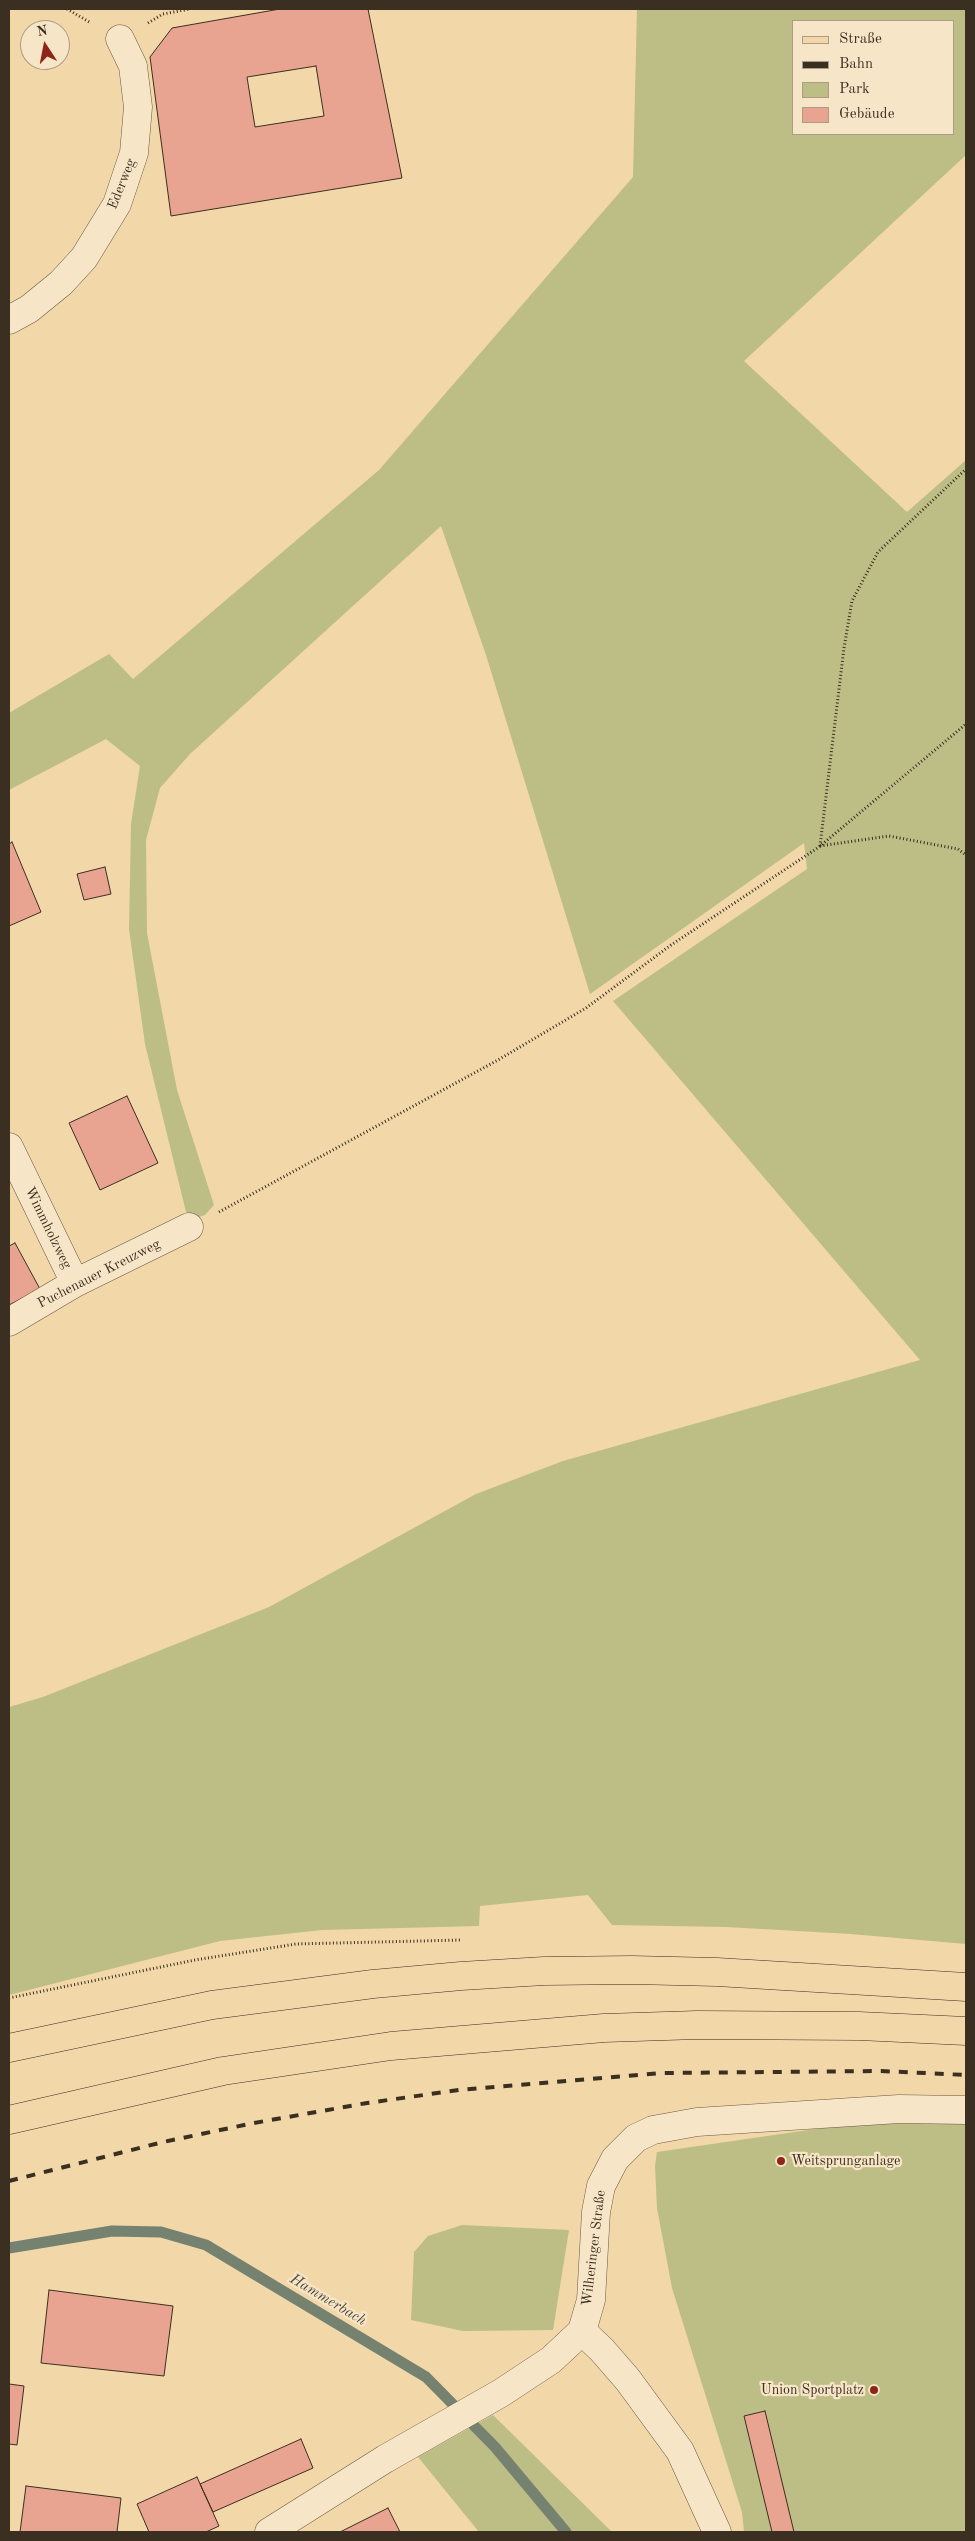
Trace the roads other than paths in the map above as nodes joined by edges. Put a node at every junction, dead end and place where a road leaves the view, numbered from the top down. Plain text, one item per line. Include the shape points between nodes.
1 (120, 39) road end
2 (9, 320) edge
3 (9, 1146) edge
4 (190, 1227) road end
5 (75, 1283) junction
6 (9, 1322) edge
7 (966, 1987) edge
8 (966, 2030) edge
9 (9, 2048) edge
10 (966, 2110) edge
11 (9, 2120) edge
12 (582, 2331) junction
13 (269, 2532) edge
14 (717, 2532) edge

1 - 2 street, Ederweg via 133,66 138,107 134,153 116,204 84,258 61,283 29,309
3 - 5 street, Wimmholzweg
4 - 5 street, Puchenauer Kreuzweg
5 - 6 street, Puchenauer Kreuzweg
7 - 9 main road via 632,1970 460,1976 212,2005
8 - 11 main road via 697,2025 604,2028 391,2046 223,2071
10 - 12 street, Wilheringer Straße via 899,2109 697,2122 653,2130 636,2138 614,2159 602,2186 596,2212 590,2300
12 - 13 street via 551,2360 501,2393
12 - 14 street via 628,2380 680,2451

